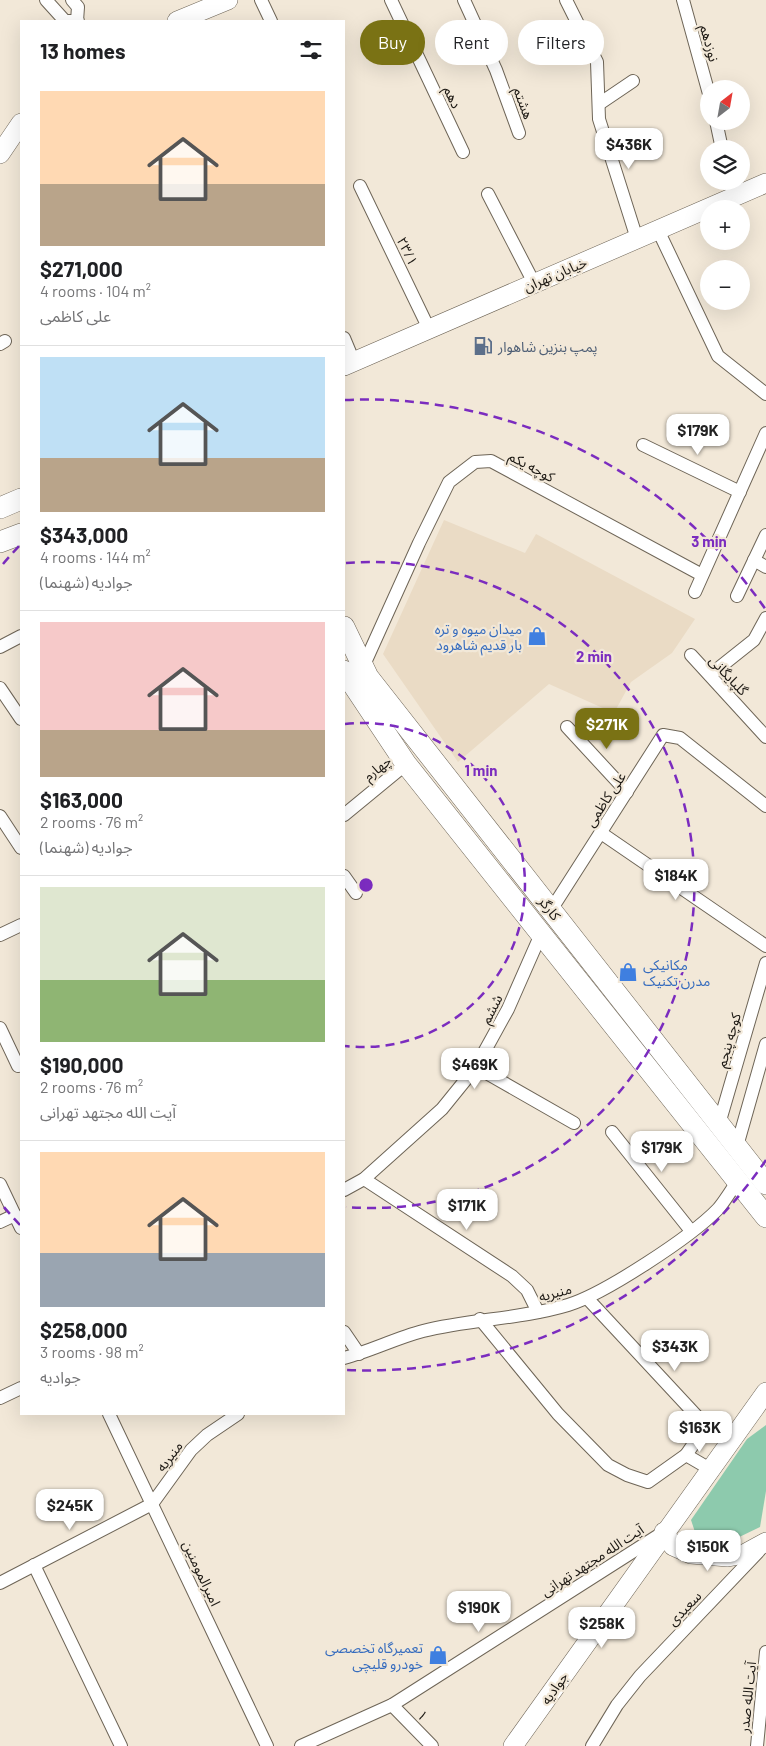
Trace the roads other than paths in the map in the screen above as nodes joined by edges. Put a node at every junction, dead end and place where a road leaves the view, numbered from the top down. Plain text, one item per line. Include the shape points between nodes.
1 (46, 0) edge
2 (72, 0) edge
3 (228, 0) edge
4 (261, 0) edge
5 (391, 0) edge
6 (464, 0) edge
7 (566, 0) edge
8 (683, 0) edge
9 (64, 20) edge
10 (78, 20) edge
11 (181, 20) edge
12 (271, 20) edge
13 (705, 80) edge
14 (633, 81) dead end
15 (599, 104) junction
16 (20, 128) edge
17 (519, 133) dead end
18 (463, 152) dead end
19 (0, 154) edge
20 (766, 183) edge
21 (360, 186) dead end
22 (750, 186) edge
23 (730, 190) edge
24 (488, 194) dead end
25 (658, 230) junction
26 (637, 239) junction
27 (534, 283) junction
28 (429, 329) junction
29 (345, 343) edge
30 (349, 364) edge
31 (766, 394) edge
32 (766, 433) edge
33 (644, 445) dead end
34 (740, 492) junction
35 (20, 499) edge
36 (0, 508) edge
37 (20, 534) edge
38 (766, 535) edge
39 (0, 542) edge
40 (754, 560) junction
41 (766, 567) edge
42 (702, 575) junction
43 (695, 592) dead end
44 (737, 596) dead end
45 (766, 618) edge
46 (345, 632) edge
47 (20, 637) edge
48 (0, 647) edge
49 (691, 655) dead end
50 (353, 669) edge
51 (710, 675) junction
52 (0, 688) edge
53 (20, 718) edge
54 (567, 727) dead end
55 (766, 737) edge
56 (406, 764) junction
57 (627, 792) junction
58 (766, 806) edge
59 (345, 813) edge
60 (0, 816) edge
61 (601, 833) junction
62 (20, 846) edge
63 (345, 877) edge
64 (356, 893) dead end
65 (551, 910) junction
66 (20, 925) edge
67 (541, 934) junction
68 (0, 935) edge
69 (766, 946) edge
70 (766, 963) edge
71 (1, 1034) edge
72 (766, 1044) edge
73 (18, 1066) dead end
74 (476, 1067) junction
75 (574, 1123) dead end
76 (719, 1124) junction
77 (612, 1132) dead end
78 (736, 1146) junction
79 (364, 1179) junction
80 (738, 1181) junction
81 (0, 1184) edge
82 (766, 1184) edge
83 (345, 1189) edge
84 (15, 1215) junction
85 (766, 1217) edge
86 (0, 1222) edge
87 (20, 1226) edge
88 (692, 1231) junction
89 (587, 1298) junction
90 (538, 1312) junction
91 (480, 1319) junction
92 (345, 1333) edge
93 (359, 1354) junction
94 (345, 1358) edge
95 (20, 1388) edge
96 (766, 1392) edge
97 (0, 1398) edge
98 (109, 1415) edge
99 (237, 1415) edge
100 (686, 1455) junction
101 (710, 1469) junction
102 (152, 1504) junction
103 (664, 1532) junction
104 (766, 1543) edge
105 (34, 1565) junction
106 (0, 1583) edge
107 (766, 1652) edge
108 (392, 1705) junction
109 (121, 1746) edge
110 (268, 1746) edge
111 (301, 1746) edge
112 (432, 1746) edge
113 (513, 1746) edge
114 (592, 1746) edge
115 (757, 1746) edge

1 - 9 street
2 - 10 street via 78,7
3 - 11 street
4 - 12 street
5 - 18 street, دهم
6 - 17 street, هشتم via 496,70
7 - 15 street via 597,62
8 - 13 street, نوزدهم
14 - 15 street
15 - 26 street via 599,119
16 - 19 street
20 - 22 street, خیابان تهران
21 - 28 street, ۲۳/۱
23 - 25 street, خیابان تهران
24 - 27 street
25 - 26 street, خیابان تهران
25 - 31 street via 718,356
26 - 27 street, خیابان تهران
27 - 28 street, خیابان تهران
28 - 30 street, خیابان تهران
29 - 30 street
32 - 34 street
33 - 34 street
34 - 42 street
35 - 36 main road
37 - 39 main road
38 - 40 street
40 - 41 street
40 - 44 street
42 - 43 street
42 - 50 street, کوچه یکم via 491,461 475,462 449,482
45 - 51 street via 754,640
46 - 50 main road, کارگر
47 - 48 street
49 - 51 street, گلپایگانی
50 - 56 main road, کارگر
50 - 65 main road, کارگر via 368,678
51 - 55 street, گلپایگانی
52 - 53 street
54 - 57 street
56 - 59 street, چهارم
56 - 67 main road, کارگر
57 - 58 street, علی کاظمی via 664,735 680,738
57 - 61 street, علی کاظمی
60 - 62 street
61 - 65 street, علی کاظمی
61 - 69 street
63 - 64 street
65 - 76 main road, کارگر
66 - 68 street
67 - 74 street, ششم via 508,1010
67 - 80 main road, کارگر
70 - 76 street, کوچه پنجم
71 - 73 street
72 - 78 street
74 - 75 street
74 - 79 street, ششم via 442,1109
76 - 78 main road, کارگر
77 - 88 street
78 - 82 main road, کارگر
79 - 83 street, ششم
79 - 90 street via 512,1276 527,1290
80 - 85 main road, کارگر
80 - 88 street, منیریه via 718,1209
81 - 84 street
84 - 86 street
84 - 87 street
88 - 89 street, منیریه
89 - 90 street, منیریه
89 - 100 street via 706,1426
90 - 91 street, منیریه
91 - 93 street, منیریه via 421,1331
91 - 100 street via 558,1414 608,1465 648,1482
92 - 93 street
93 - 94 street, منیریه
95 - 97 street
96 - 101 street, جوادیه
98 - 102 street, امیرالمومنین
99 - 102 street, منیریه via 192,1450
100 - 101 street
101 - 103 street, جوادیه
102 - 105 street
102 - 110 street, امیرالمومنین
103 - 104 street via 673,1546 691,1554 728,1557 744,1554
103 - 108 street, آیت الله مجتهد تهرانی
103 - 113 street, جوادیه
104 - 114 street, سعیدی via 640,1676 617,1705
105 - 106 street
105 - 109 street
107 - 115 street, آیت الله صدر
108 - 111 street, آیت الله مجتهد تهرانی
108 - 112 street, ۱

